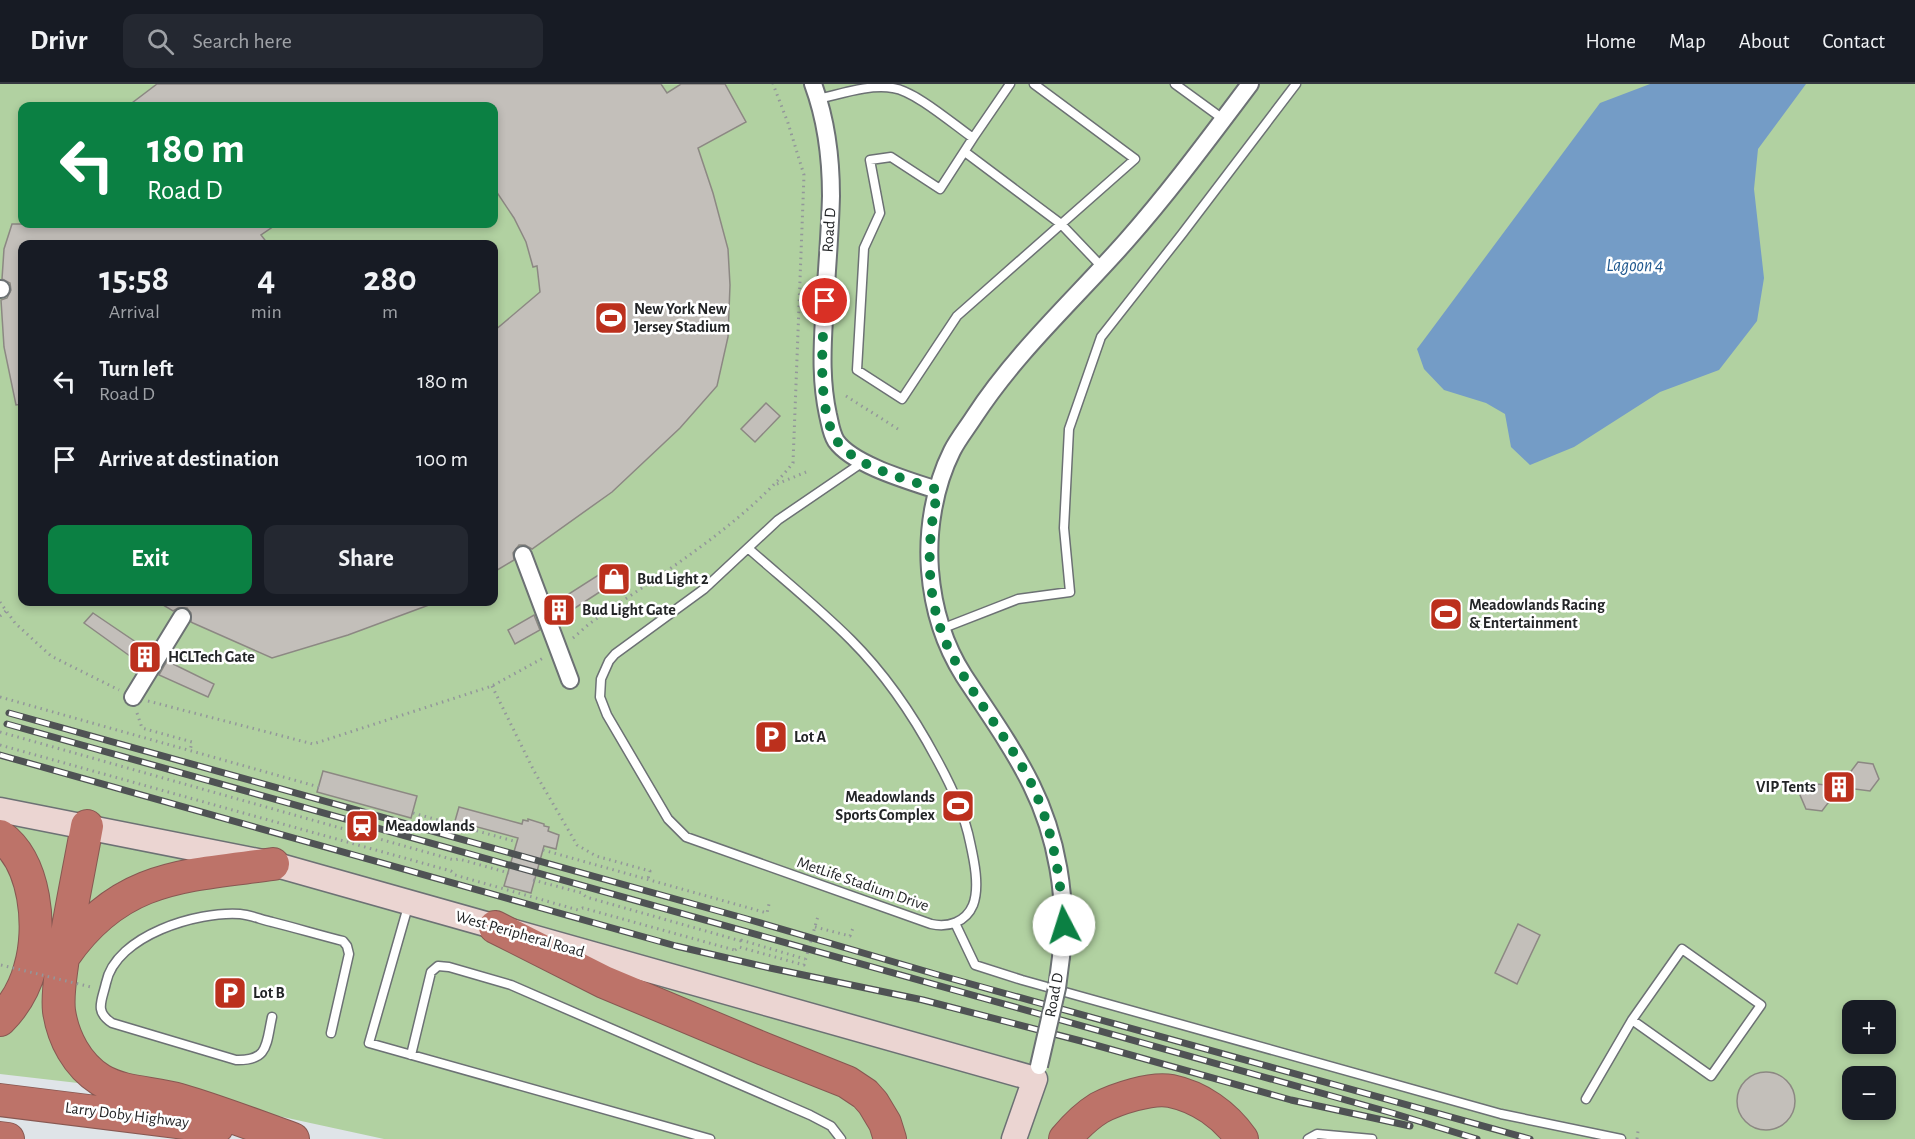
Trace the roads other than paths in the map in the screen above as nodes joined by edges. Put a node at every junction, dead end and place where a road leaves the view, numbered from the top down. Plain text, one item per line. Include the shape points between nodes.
1 (1010, 84) edge
2 (1034, 84) edge
3 (1175, 84) edge
4 (1250, 84) edge
5 (1296, 84) edge
6 (816, 92) edge
7 (1223, 119) junction
8 (973, 138) junction
9 (965, 152) junction
10 (1061, 224) junction
11 (1102, 267) junction
12 (863, 461) junction
13 (938, 490) junction
14 (749, 549) junction
15 (523, 555) dead end
16 (182, 617) dead end
17 (940, 629) junction
18 (570, 680) dead end
19 (133, 697) road end
20 (0, 810) edge
21 (77, 824) junction
22 (0, 836) edge
23 (273, 864) junction
24 (410, 903) junction
25 (955, 923) junction
26 (495, 927) junction
27 (34, 945) junction
28 (64, 956) junction
29 (272, 1017) dead end
30 (0, 1020) edge
31 (1632, 1020) junction
32 (331, 1033) dead end
33 (411, 1055) junction
34 (1037, 1072) junction
35 (1586, 1099) dead end
36 (0, 1100) edge
37 (1584, 1135) edge
38 (0, 1138) edge
39 (8, 1139) edge
40 (291, 1139) edge
41 (710, 1139) edge
42 (841, 1139) edge
43 (890, 1139) edge
44 (1014, 1139) edge
45 (1024, 1139) edge
46 (1065, 1139) edge
47 (1242, 1139) edge
48 (1308, 1139) edge
49 (1372, 1139) edge
50 (1621, 1139) edge

1 - 8 lane
2 - 10 lane via 1135,159
3 - 7 lane
4 - 7 street
5 - 17 lane via 1101,337 1069,429 1064,528 1070,592 1018,599
6 - 8 lane via 894,88 908,93
6 - 12 street, Road D via 828,150 831,196 822,350 824,399 835,440
7 - 11 street via 1173,186
8 - 9 lane
9 - 10 lane
9 - 10 lane via 940,189 891,157 870,160 880,213 864,248 857,370 902,399 957,316
10 - 11 lane
11 - 13 street via 993,389 952,451
12 - 13 street, Road D
12 - 14 lane, MetLife Stadium Drive via 778,520
13 - 17 street, Road D via 929,560
14 - 25 lane via 859,649 895,692 932,750 956,798 972,852 975,898 968,913
14 - 25 lane, MetLife Stadium Drive via 704,589 609,661 600,688 607,715 668,819 686,837 931,924
15 - 18 street
16 - 19 street
17 - 34 street, Road D, bridge via 954,661 1022,766 1053,843 1064,925 1057,988
20 - 21 street, West Peripheral Road
21 - 23 street, West Peripheral Road
21 - 27 highway
21 - 28 highway
22 - 27 highway via 20,856 26,869 33,898
23 - 24 street, West Peripheral Road
23 - 28 highway via 181,876 146,886 102,913
24 - 26 street, West Peripheral Road
24 - 33 lane via 369,1043
25 - 37 lane via 975,965
26 - 34 street, West Peripheral Road
26 - 43 highway via 604,982 848,1082 873,1103
27 - 30 highway via 23,987
28 - 40 highway via 58,999 62,1023 77,1058 93,1074 112,1085 179,1099
29 - 32 lane via 265,1050 258,1057 236,1060 112,1023 100,1010 107,974 130,947 160,930 199,917 241,914 343,941 347,946 349,954
31 - 31 lane via 1711,1076 1761,1005 1682,949
31 - 35 lane
33 - 41 lane
33 - 42 lane via 431,972 438,966 449,967 511,985 810,1114 831,1126
34 - 44 street
34 - 45 street, Road D
36 - 40 highway, Larry Doby Highway
37 - 50 lane
38 - 39 highway
46 - 47 highway via 1076,1125 1100,1108 1145,1092 1169,1090 1216,1111
48 - 49 lane via 1317,1134

